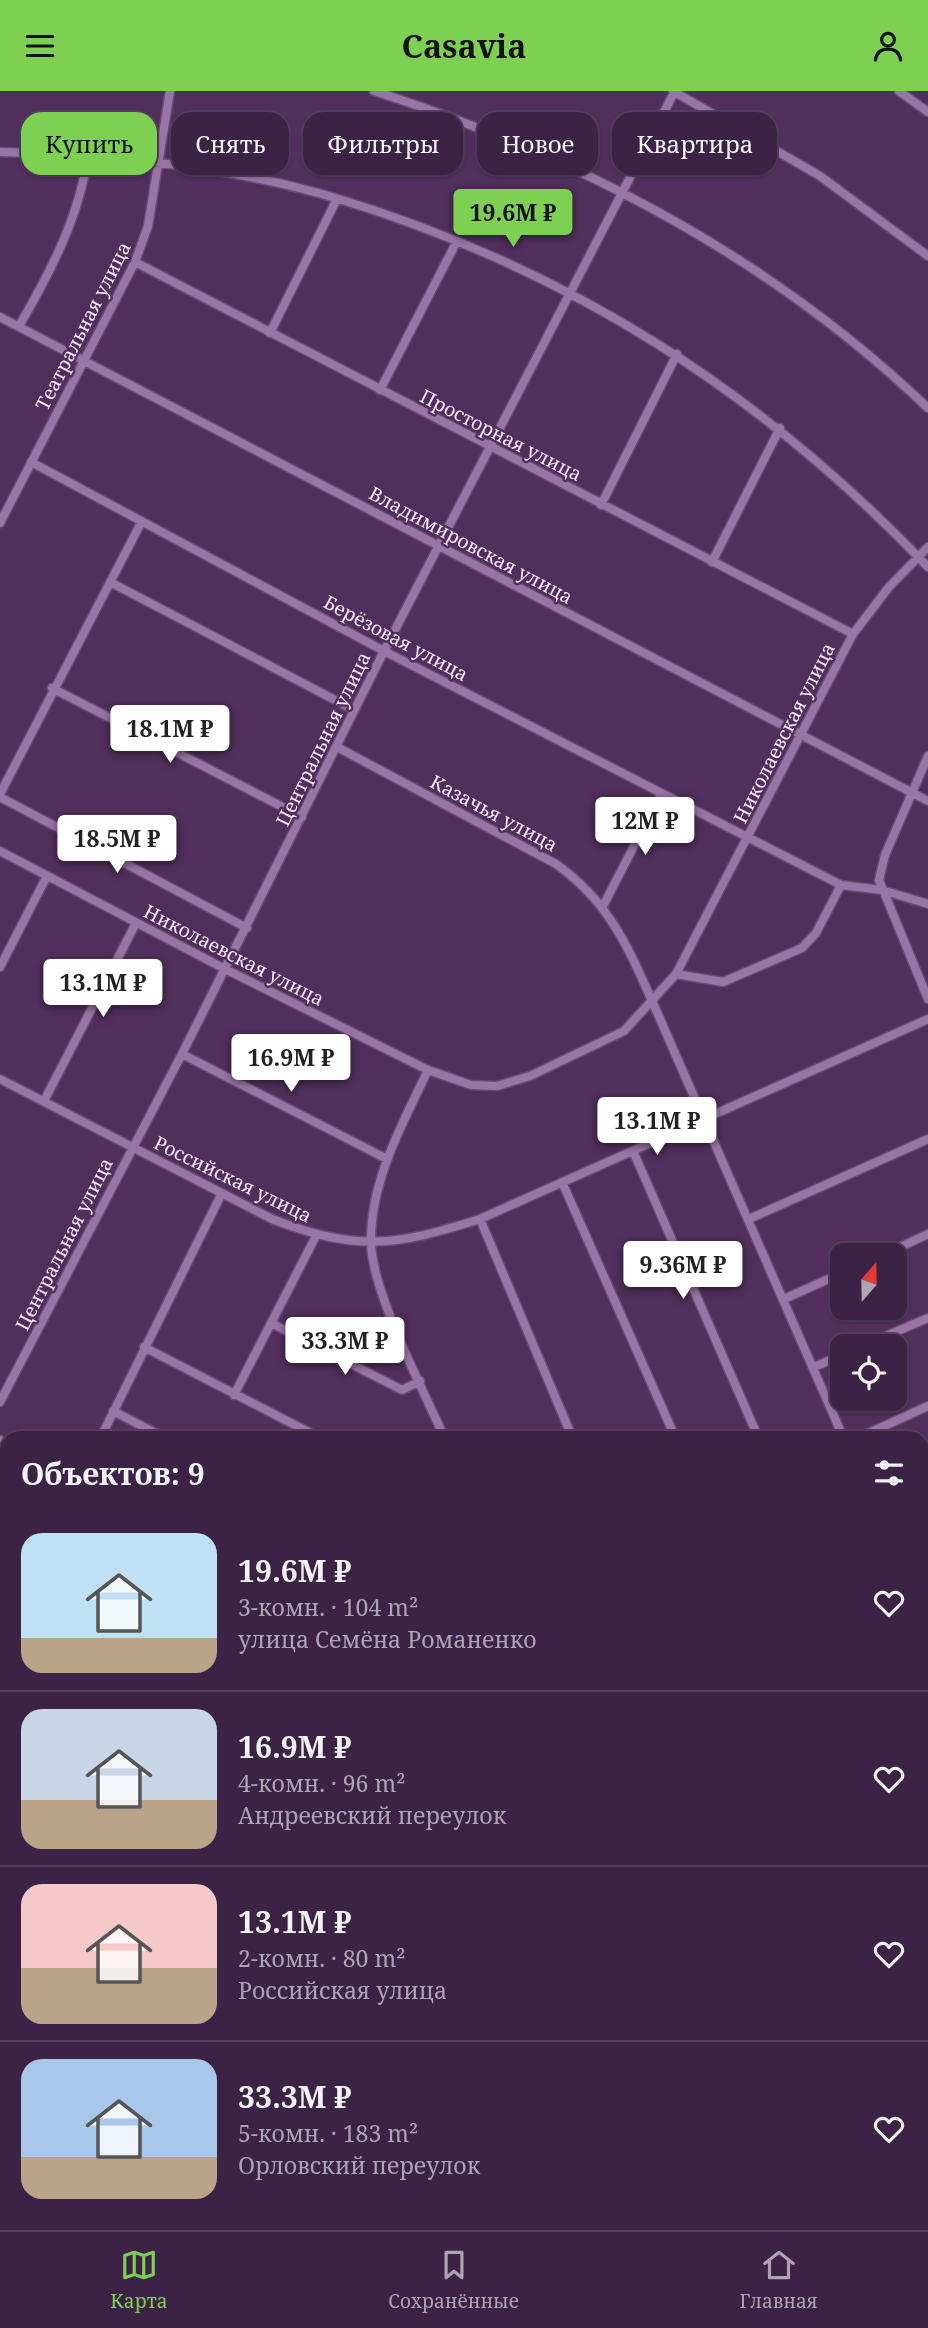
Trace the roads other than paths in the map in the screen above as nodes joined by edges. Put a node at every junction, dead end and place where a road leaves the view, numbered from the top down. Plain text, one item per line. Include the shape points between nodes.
1 (170, 91) edge
2 (374, 91) edge
3 (675, 91) edge
4 (899, 91) edge
5 (928, 112) edge
6 (0, 152) edge
7 (21, 152) edge
8 (157, 164) edge
9 (160, 164) junction
10 (84, 175) edge
11 (623, 191) junction
12 (337, 199) junction
13 (457, 241) junction
14 (928, 256) edge
15 (135, 262) junction
16 (571, 293) junction
17 (0, 317) edge
18 (19, 326) junction
19 (270, 333) junction
20 (677, 354) junction
21 (83, 361) junction
22 (380, 390) junction
23 (928, 408) edge
24 (780, 428) junction
25 (491, 447) junction
26 (31, 462) junction
27 (601, 505) junction
28 (142, 521) junction
29 (0, 523) edge
30 (440, 546) junction
31 (928, 547) edge
32 (918, 556) junction
33 (712, 562) junction
34 (928, 567) edge
35 (110, 582) junction
36 (853, 634) junction
37 (384, 651) junction
38 (52, 688) junction
39 (354, 710) junction
40 (800, 736) junction
41 (337, 747) junction
42 (928, 756) edge
43 (911, 793) junction
44 (661, 794) junction
45 (0, 795) edge
46 (928, 801) edge
47 (302, 817) junction
48 (749, 837) junction
49 (0, 851) edge
50 (47, 876) junction
51 (841, 885) junction
52 (882, 890) junction
53 (928, 904) edge
54 (603, 906) junction
55 (136, 923) junction
56 (247, 927) junction
57 (0, 967) edge
58 (225, 969) junction
59 (676, 974) junction
60 (928, 999) edge
61 (653, 1003) junction
62 (928, 1019) edge
63 (182, 1054) junction
64 (428, 1070) junction
65 (0, 1079) edge
66 (44, 1101) junction
67 (705, 1119) junction
68 (928, 1139) edge
69 (132, 1147) junction
70 (633, 1151) junction
71 (387, 1159) junction
72 (562, 1182) junction
73 (222, 1193) junction
74 (480, 1219) junction
75 (749, 1219) junction
76 (928, 1234) edge
77 (316, 1236) junction
78 (370, 1243) junction
79 (907, 1244) edge
80 (830, 1278) edge
81 (784, 1299) junction
82 (928, 1318) edge
83 (271, 1323) junction
84 (891, 1334) edge
85 (144, 1347) junction
86 (830, 1360) edge
87 (814, 1367) junction
88 (420, 1381) junction
89 (234, 1395) junction
90 (0, 1402) edge
91 (928, 1406) edge
92 (113, 1412) junction
93 (104, 1431) edge
94 (151, 1431) edge
95 (306, 1431) edge
96 (442, 1431) edge
97 (570, 1431) edge
98 (672, 1431) edge
99 (756, 1431) edge
100 (842, 1431) edge
101 (873, 1431) edge

1 - 9 street, Театральная улица
2 - 11 street via 495,132
3 - 11 street, Центральная улица
3 - 14 street via 820,176
4 - 5 street
6 - 7 street
8 - 9 street
9 - 12 street
9 - 15 street, Театральная улица via 148,226
10 - 18 street via 61,247
11 - 16 street, Центральная улица
11 - 23 street via 804,303
12 - 13 street
12 - 19 street
13 - 16 street
13 - 22 street
15 - 19 street, Просторная улица
15 - 21 street, Театральная улица
16 - 20 street
16 - 25 street, Центральная улица
17 - 18 street, Владимировская улица
18 - 21 street, Владимировская улица
19 - 22 street, Просторная улица
20 - 24 street
20 - 27 street
21 - 26 street, Театральная улица
21 - 30 street, Владимировская улица
22 - 25 street, Просторная улица
24 - 32 street
24 - 33 street
25 - 27 street, Просторная улица
25 - 30 street, Центральная улица
26 - 28 street, Берёзовая улица
26 - 29 street, Театральная улица
27 - 33 street, Просторная улица
28 - 35 street
28 - 37 street, Берёзовая улица
30 - 37 street, Центральная улица
30 - 40 street, Владимировская улица
31 - 32 street, Николаевская улица
32 - 34 street
32 - 36 street, Николаевская улица
33 - 36 street, Просторная улица
35 - 38 street
35 - 39 street
36 - 40 street, Николаевская улица
37 - 39 street, Центральная улица
37 - 44 street, Берёзовая улица
38 - 45 street
38 - 47 street
39 - 41 street, Центральная улица
40 - 43 street, Владимировская улица
40 - 48 street, Николаевская улица
41 - 47 street, Центральная улица
41 - 54 street, Казачья улица via 556,864 583,883
42 - 43 street
43 - 46 street, Владимировская улица
43 - 52 street via 880,872
44 - 48 street, Берёзовая улица
44 - 54 street
45 - 56 street
47 - 56 street, Центральная улица
48 - 51 street, Берёзовая улица
48 - 59 street, Николаевская улица
49 - 50 street, Николаевская улица
50 - 55 street, Николаевская улица
50 - 57 street
51 - 52 street
51 - 59 street via 816,933 802,948 723,982
52 - 53 street
52 - 60 street
54 - 61 street, Казачья улица
55 - 58 street, Николаевская улица
55 - 66 street
56 - 58 street, Центральная улица
58 - 63 street, Центральная улица
58 - 64 street, Николаевская улица
59 - 61 street, Николаевская улица
61 - 64 street, Николаевская улица via 624,1031 513,1082 471,1085
61 - 67 street, Казачья улица
62 - 67 street, Российская улица
63 - 69 street, Центральная улица
63 - 71 street
64 - 71 street
65 - 66 street, Российская улица
66 - 69 street, Российская улица
67 - 70 street, Российская улица
67 - 75 street, Казачья улица
68 - 75 street
69 - 73 street, Российская улица
69 - 90 street, Центральная улица
70 - 72 street, Российская улица
70 - 99 street
71 - 78 street
72 - 74 street, Российская улица
72 - 98 street
73 - 77 street, Российская улица
73 - 85 street
74 - 78 street, Российская улица via 422,1237
74 - 97 street
75 - 81 street, Казачья улица
76 - 79 street
77 - 78 street, Российская улица
77 - 83 street
78 - 88 street via 388,1308
80 - 81 street
81 - 87 street, Казачья улица
82 - 84 street
83 - 88 street via 402,1390
83 - 89 street
85 - 89 street
85 - 92 street
86 - 87 street
87 - 100 street, Казачья улица
88 - 96 street
89 - 95 street
91 - 101 street
92 - 93 street
92 - 94 street

